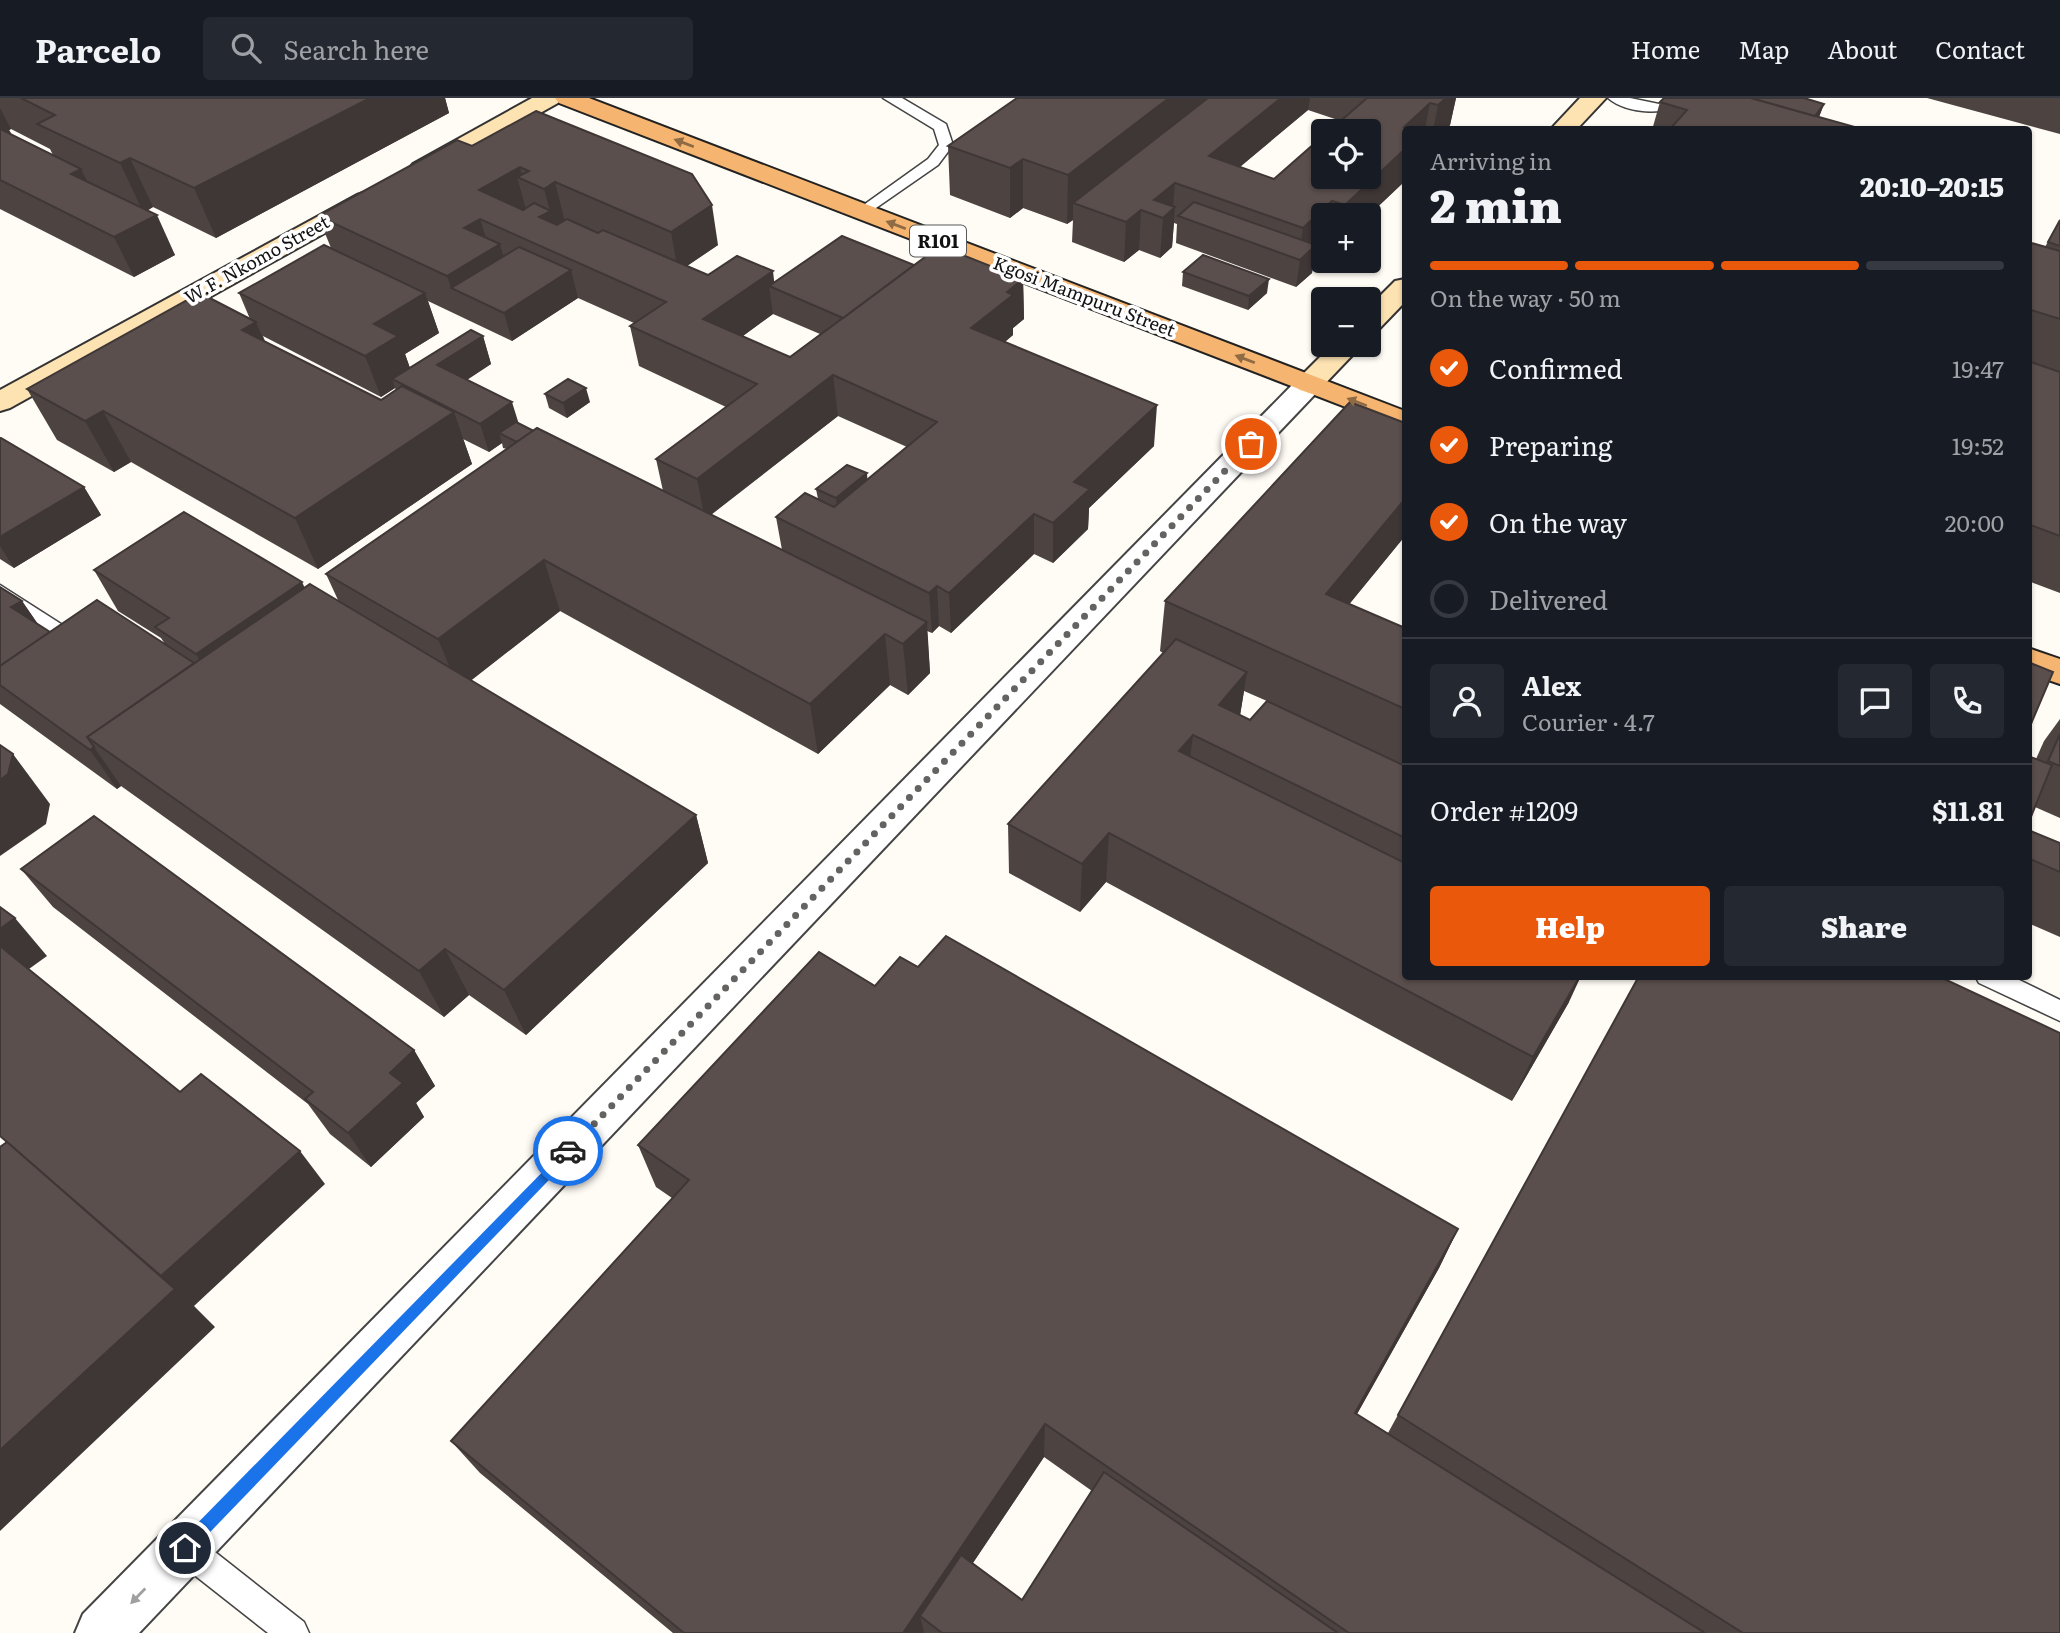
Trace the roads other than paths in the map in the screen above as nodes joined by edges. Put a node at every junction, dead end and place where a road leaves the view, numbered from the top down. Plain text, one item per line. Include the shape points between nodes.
1 (550, 98) edge
2 (568, 98) edge
3 (890, 98) edge
4 (1594, 98) edge
5 (1615, 98) edge
6 (1681, 98) edge
7 (1566, 126) edge
8 (863, 212) junction
9 (1402, 290) edge
10 (1381, 311) edge
11 (1336, 357) edge
12 (1309, 384) junction
13 (0, 402) edge
14 (1402, 420) edge
15 (0, 593) edge
16 (84, 649) edge
17 (2032, 662) edge
18 (2060, 672) edge
19 (1995, 980) edge
20 (2060, 1011) edge
21 (185, 1548) junction
22 (102, 1633) edge
23 (293, 1633) edge

1 - 13 main road, W.F. Nkomo Street
8 -> 2 main road, Kgosi Mampuru Street / R101
3 - 8 lane via 940,127 946,145 933,162
4 - 7 main road
5 - 6 lane via 1665,109
12 -> 8 main road, Kgosi Mampuru Street / R101
9 - 10 main road
11 - 12 main road
14 -> 12 main road, Kgosi Mampuru Street / R101
12 - 21 street
15 - 16 lane
17 - 18 main road
19 - 20 lane
21 -> 22 street
21 - 23 lane

